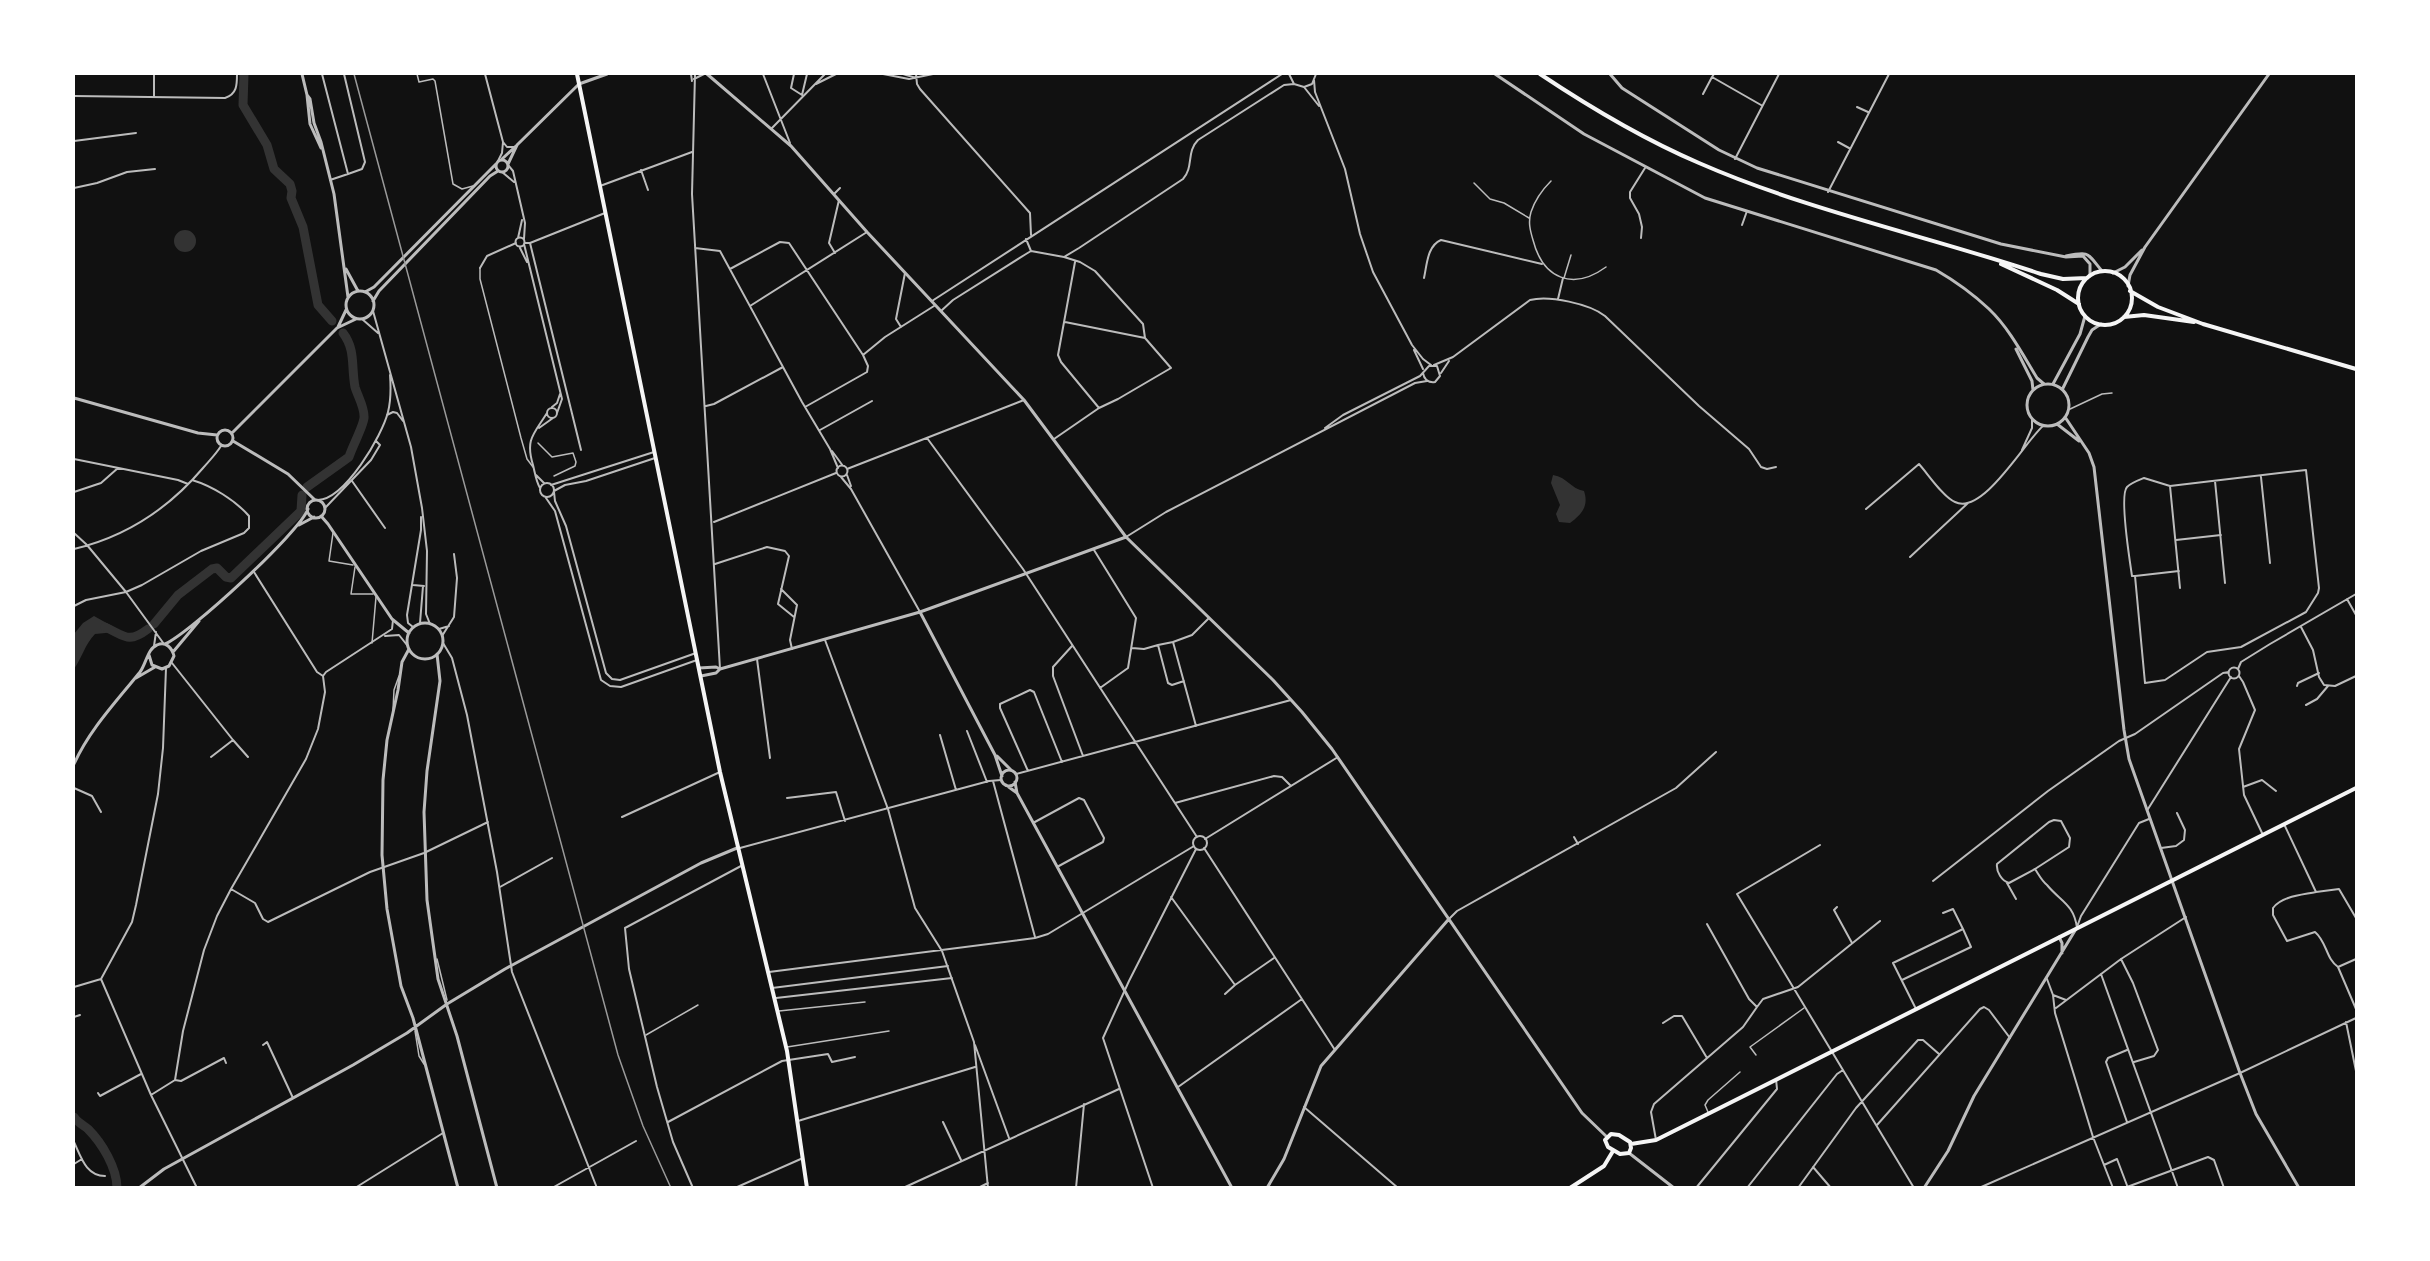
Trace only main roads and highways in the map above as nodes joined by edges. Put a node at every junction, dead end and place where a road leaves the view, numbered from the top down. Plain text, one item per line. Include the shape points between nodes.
1 (577, 74) edge
2 (1540, 74) edge
3 (1987, 257) junction
4 (2088, 277) junction
5 (2130, 291) junction
6 (2079, 304) junction
7 (2123, 317) junction
8 (2203, 324) junction
9 (2356, 369) edge
10 (2356, 788) edge
11 (1631, 1144) junction
12 (1613, 1151) junction
13 (807, 1188) edge
14 (1570, 1188) edge

1 - 13 main road via 720,772 786,1047
2 - 3 main road via 1611,119 1697,163 1777,193
3 - 4 main road via 2063,279
3 - 6 main road
4 - 5 main road via 2102,271 2113,273 2124,280
4 - 6 main road via 2079,290
5 - 7 main road via 2130,305
5 - 8 main road via 2158,307
6 - 7 main road via 2085,316 2102,324
7 - 8 main road via 2144,315
8 - 9 main road
10 - 11 main road via 1656,1140
11 - 12 main road via 1629,1153
11 - 12 main road via 1615,1134 1606,1137 1605,1144
12 - 14 main road via 1604,1166

